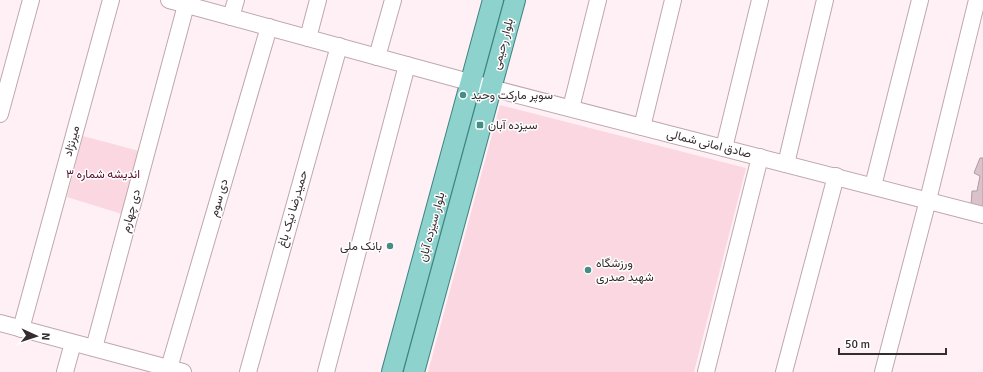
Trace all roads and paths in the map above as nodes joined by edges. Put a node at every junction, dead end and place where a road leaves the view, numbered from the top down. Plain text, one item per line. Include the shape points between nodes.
1 (32, 0) edge
2 (111, 0) edge
3 (169, 0) edge
4 (236, 0) edge
5 (318, 0) edge
6 (393, 0) edge
7 (493, 0) edge
8 (515, 0) edge
9 (598, 0) edge
10 (673, 0) edge
11 (760, 0) edge
12 (825, 0) edge
13 (920, 0) edge
14 (977, 0) edge
15 (186, 5) junction
16 (231, 17) junction
17 (269, 27) junction
18 (308, 38) junction
19 (339, 46) junction
20 (377, 57) junction
21 (408, 65) junction
22 (471, 82) junction
23 (491, 88) junction
24 (571, 108) junction
25 (0, 114) edge
26 (642, 127) junction
27 (724, 148) junction
28 (760, 157) junction
29 (786, 164) junction
30 (836, 176) junction
31 (873, 186) junction
32 (928, 200) junction
33 (983, 215) edge
34 (0, 323) edge
35 (21, 329) junction
36 (73, 343) junction
37 (94, 348) junction
38 (145, 367) edge
39 (176, 370) edge
40 (65, 372) edge
41 (248, 372) edge
42 (326, 372) edge
43 (392, 372) edge
44 (414, 372) edge
45 (706, 372) edge
46 (784, 372) edge
47 (883, 372) edge

1 - 25 street
2 - 35 street, میرنژاد
3 - 15 street, صادق امانی شمالی
4 - 16 street
5 - 18 street
6 - 20 street
7 - 22 main road, بلوار رحیمی
8 - 23 main road, بلوار رحیمی
9 - 24 street
10 - 26 street
11 - 27 street
12 - 29 street
13 - 31 street
14 - 32 street
15 - 16 street, صادق امانی شمالی
15 - 37 street, دی چهارم
16 - 17 street, صادق امانی شمالی
17 - 18 street, صادق امانی شمالی
17 - 39 street, دی سوم
18 - 19 street, صادق امانی شمالی
19 - 20 street, صادق امانی شمالی
19 - 41 street, حمیدرضا نیک باغ
20 - 21 street, صادق امانی شمالی
21 - 22 street, صادق امانی شمالی
21 - 42 street
22 - 23 street, صادق امانی شمالی
22 - 43 main road, بلوار سیزده آبان
23 - 24 street, صادق امانی شمالی
23 - 44 main road, بلوار سیزده آبان
24 - 26 street, صادق امانی شمالی
26 - 27 street, صادق امانی شمالی
27 - 28 street, صادق امانی شمالی
28 - 29 street, صادق امانی شمالی
28 - 45 street
29 - 30 street, صادق امانی شمالی
30 - 31 street, صادق امانی شمالی
30 - 46 street
31 - 32 street, صادق امانی شمالی
32 - 33 street, صادق امانی شمالی
32 - 47 street
34 - 35 street
35 - 36 street
36 - 37 street
36 - 40 street
37 - 38 street
38 - 39 street

